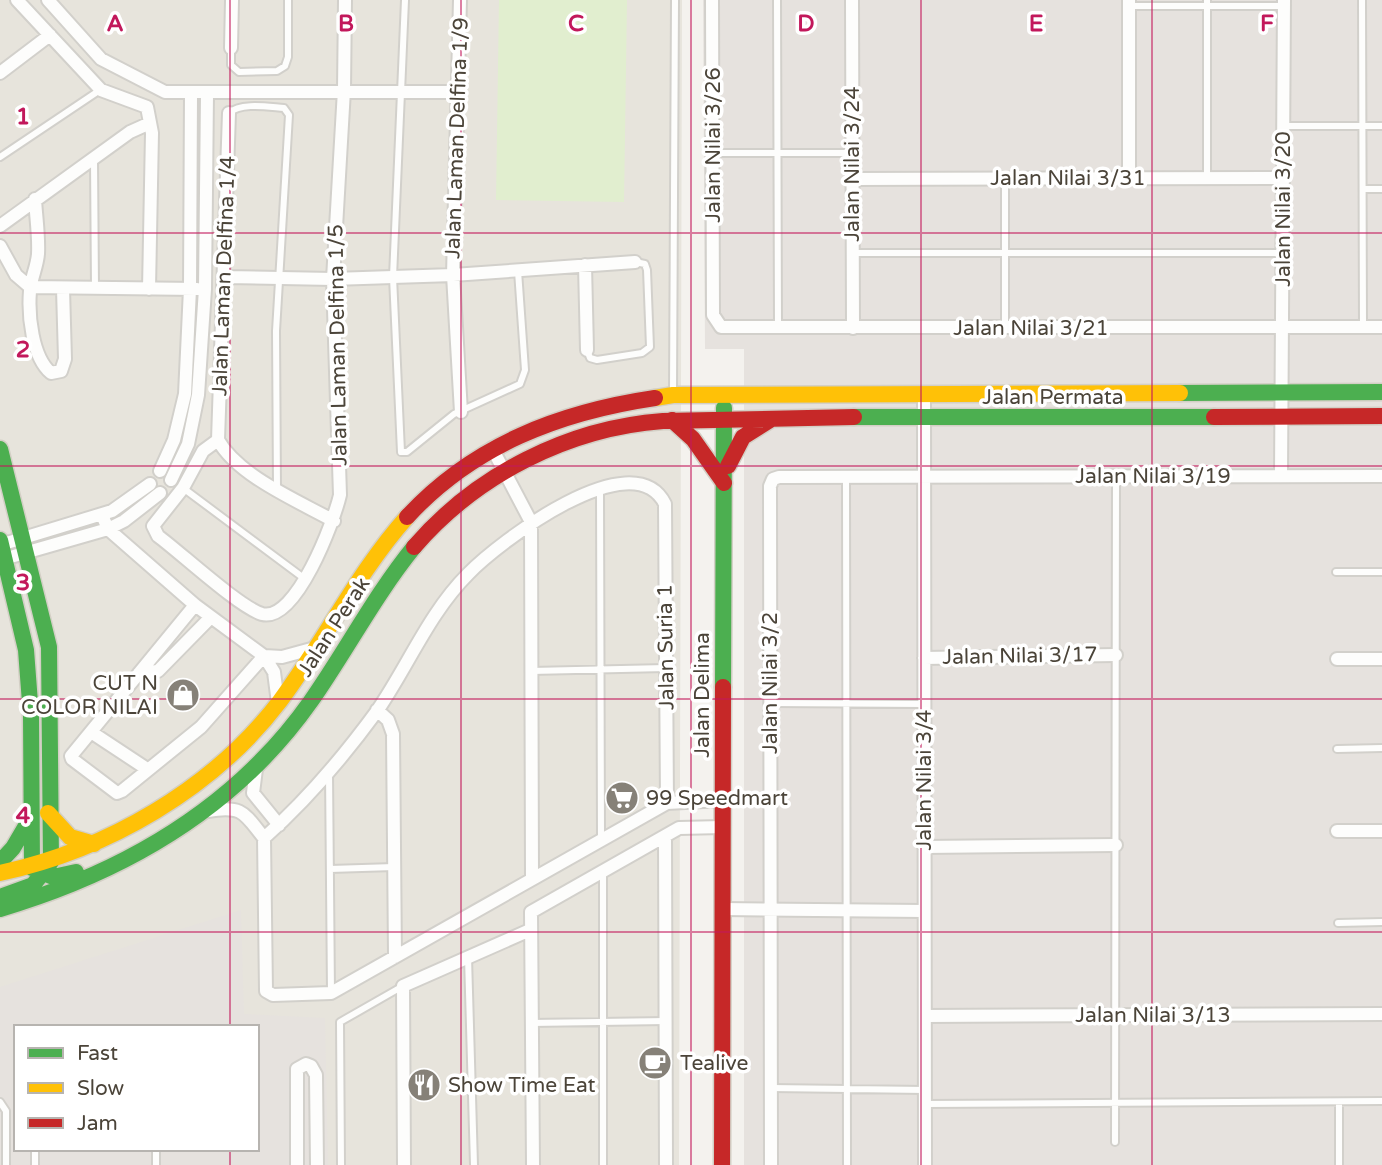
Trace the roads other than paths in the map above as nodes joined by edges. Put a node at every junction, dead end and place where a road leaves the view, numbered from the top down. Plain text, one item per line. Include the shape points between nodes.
1 (17, 0) edge
2 (48, 0) edge
3 (232, 0) edge
4 (288, 0) edge
5 (345, 0) edge
6 (405, 0) edge
7 (460, 0) edge
8 (674, 0) edge
9 (712, 0) edge
10 (777, 0) edge
11 (852, 0) edge
12 (1362, 0) edge
13 (1129, 3) edge
14 (1207, 3) edge
15 (1284, 3) edge
16 (50, 35) junction
17 (231, 48) joint
18 (0, 73) edge
19 (101, 89) junction
20 (344, 90) junction
21 (402, 91) junction
22 (457, 92) junction
23 (191, 94) junction
24 (207, 94) junction
25 (229, 113) joint
26 (150, 122) junction
27 (1283, 126) junction
28 (1362, 126) junction
29 (1382, 126) edge
30 (713, 153) junction
31 (777, 153) junction
32 (852, 153) junction
33 (0, 157) edge
34 (94, 158) junction
35 (852, 178) junction
36 (1005, 178) junction
37 (1129, 178) junction
38 (1207, 178) junction
39 (1283, 178) junction
40 (1363, 189) junction
41 (1382, 189) edge
42 (35, 199) junction
43 (0, 226) edge
44 (0, 246) edge
45 (852, 253) junction
46 (1005, 253) junction
47 (1282, 253) junction
48 (635, 262) joint
49 (585, 265) junction
50 (518, 271) junction
51 (453, 275) junction
52 (226, 276) junction
53 (278, 276) junction
54 (393, 277) junction
55 (333, 279) junction
56 (30, 287) junction
57 (95, 288) junction
58 (63, 289) junction
59 (149, 289) junction
60 (190, 289) junction
61 (205, 289) junction
62 (713, 291) joint
63 (1282, 327) junction
64 (1363, 327) junction
65 (1382, 327) edge
66 (778, 328) junction
67 (853, 328) junction
68 (1005, 328) junction
69 (587, 350) joint
70 (1382, 392) edge
71 (1282, 393) junction
72 (724, 394) junction
73 (673, 395) junction
74 (924, 395) junction
75 (461, 412) junction
76 (779, 416) junction
77 (1382, 416) edge
78 (1281, 417) junction
79 (724, 418) junction
80 (924, 418) junction
81 (672, 421) junction
82 (218, 440) junction
83 (492, 448) junction
84 (0, 449) edge
85 (160, 471) dead end
86 (504, 471) junction
87 (846, 476) junction
88 (924, 476) junction
89 (1116, 476) junction
90 (1281, 476) junction
91 (1382, 476) edge
92 (171, 480) dead end
93 (724, 483) junction
94 (150, 484) dead end
95 (183, 488) junction
96 (600, 488) junction
97 (277, 489) junction
98 (160, 493) dead end
99 (102, 515) junction
100 (334, 521) junction
101 (531, 522) junction
102 (108, 529) junction
103 (25, 545) junction
104 (1, 550) edge
105 (1336, 572) dead end
106 (1382, 572) edge
107 (305, 579) junction
108 (195, 605) junction
109 (211, 617) junction
110 (315, 648) junction
111 (1116, 655) junction
112 (264, 656) junction
113 (924, 658) junction
114 (1337, 659) dead end
115 (1382, 659) edge
116 (667, 668) junction
117 (601, 670) junction
118 (531, 671) junction
119 (139, 673) junction
120 (278, 703) junction
121 (770, 703) junction
122 (847, 703) junction
123 (924, 704) junction
124 (377, 710) junction
125 (91, 732) junction
126 (1382, 748) edge
127 (1337, 749) dead end
128 (256, 768) junction
129 (147, 769) junction
130 (329, 771) junction
131 (722, 800) junction
132 (667, 803) junction
133 (203, 811) junction
134 (48, 813) junction
135 (30, 819) junction
136 (279, 825) junction
137 (723, 827) junction
138 (1338, 831) dead end
139 (1382, 831) edge
140 (665, 836) junction
141 (264, 838) junction
142 (600, 841) junction
143 (94, 844) junction
144 (1116, 845) junction
145 (924, 847) junction
146 (127, 860) junction
147 (0, 862) edge
148 (394, 867) junction
149 (41, 868) junction
150 (330, 869) junction
151 (603, 870) junction
152 (0, 873) edge
153 (532, 877) junction
154 (0, 897) edge
155 (0, 909) edge
156 (723, 909) junction
157 (770, 910) junction
158 (847, 911) junction
159 (924, 911) junction
160 (1382, 922) edge
161 (1338, 923) dead end
162 (530, 930) junction
163 (396, 957) junction
164 (468, 957) junction
165 (403, 986) junction
166 (331, 993) junction
167 (1382, 1014) edge
168 (1116, 1015) junction
169 (925, 1016) junction
170 (666, 1021) junction
171 (603, 1022) junction
172 (531, 1023) junction
173 (771, 1088) junction
174 (847, 1088) junction
175 (925, 1090) junction
176 (1339, 1101) junction
177 (1382, 1101) edge
178 (0, 1102) edge
179 (1115, 1102) junction
180 (925, 1104) junction
181 (1115, 1142) dead end
182 (6, 1165) edge
183 (297, 1165) edge
184 (317, 1165) edge
185 (341, 1165) edge
186 (404, 1165) edge
187 (474, 1165) edge
188 (533, 1165) edge
189 (603, 1165) edge
190 (666, 1165) edge
191 (722, 1165) edge
192 (771, 1165) edge
193 (847, 1165) edge
194 (925, 1165) edge
195 (1339, 1165) edge

1 - 16 street
2 - 23 street via 112,67 159,91
3 - 17 street
4 - 17 lane via 285,66 277,71 239,72 231,65
5 - 20 street, Jalan Laman Delfina 1/5
6 - 21 lane
7 - 22 street, Jalan Laman Delfina 1/9
8 - 73 lane
9 - 30 street, Jalan Nilai 3/26
10 - 31 lane
11 - 32 street, Jalan Nilai 3/24
12 - 28 lane
13 - 14 lane
13 - 37 street
14 - 15 lane
14 - 38 lane
15 - 27 street, Jalan Nilai 3/20
16 - 18 street
16 - 19 street
19 - 26 street via 147,107
19 - 33 lane
20 - 21 street
20 - 24 street
20 - 55 street, Jalan Laman Delfina 1/5
21 - 22 street
21 - 54 lane
22 - 51 street, Jalan Laman Delfina 1/9
23 - 24 street
23 - 60 street
24 - 61 street
25 - 52 street, Jalan Laman Delfina 1/4
25 - 53 lane via 242,107 288,110
26 - 34 street
26 - 59 street
27 - 28 lane
27 - 39 street, Jalan Nilai 3/20
28 - 29 lane
28 - 40 lane
30 - 31 lane
30 - 62 street, Jalan Nilai 3/26
31 - 32 lane
31 - 66 lane
32 - 35 street, Jalan Nilai 3/24
34 - 42 street
34 - 57 lane
35 - 36 street, Jalan Nilai 3/31
35 - 45 street, Jalan Nilai 3/24
36 - 37 street, Jalan Nilai 3/31
36 - 46 lane
37 - 38 street, Jalan Nilai 3/31
38 - 39 street, Jalan Nilai 3/31
39 - 47 street, Jalan Nilai 3/20
40 - 41 lane
40 - 64 lane
42 - 43 street
42 - 56 street via 38,252
44 - 56 street via 16,275
45 - 46 lane
45 - 67 street, Jalan Nilai 3/24
46 - 47 lane
46 - 68 lane
47 - 63 street, Jalan Nilai 3/20
48 - 49 street
48 - 69 lane via 647,267 650,347 642,353 597,360 590,358
49 - 50 street
49 - 69 street
50 - 51 street
50 - 75 lane via 525,376 520,384
51 - 54 street
51 - 75 street, Jalan Laman Delfina 1/9
52 - 53 street
52 - 82 street, Jalan Laman Delfina 1/4
53 - 55 street
53 - 97 lane
54 - 55 street
54 - 75 lane via 401,452
55 - 100 street, Jalan Laman Delfina 1/5 via 340,495
56 - 58 street
56 - 58 street via 33,332 44,365 57,374 65,359
57 - 58 street
57 - 59 street
59 - 60 street
60 - 61 street
60 - 85 street via 185,394 174,440
61 - 92 street via 196,418
62 - 66 street, Jalan Nilai 3/21 via 714,320 721,327
63 - 64 street, Jalan Nilai 3/21
63 - 68 street, Jalan Nilai 3/21
63 - 71 street, Jalan Nilai 3/20
64 - 65 street, Jalan Nilai 3/21
66 - 67 street, Jalan Nilai 3/21
67 - 68 street, Jalan Nilai 3/21
70 - 71 main road, Jalan Permata
71 - 74 main road, Jalan Permata
71 - 78 street, Jalan Nilai 3/20
72 - 73 main road, Jalan Perak
72 - 74 main road, Jalan Permata
72 - 79 main road, Jalan Delima
73 - 83 main road, Jalan Perak via 566,415
74 - 80 street, Jalan Nilai 3/4
76 - 79 main road, Jalan Permata
76 - 80 main road, Jalan Permata
76 - 93 main road via 740,437 731,450
77 - 78 main road, Jalan Permata
78 - 80 main road, Jalan Permata
78 - 90 street, Jalan Nilai 3/20
79 - 81 main road, Jalan Perak
79 - 93 main road, Jalan Delima
80 - 88 street, Jalan Nilai 3/4
81 - 86 main road, Jalan Perak via 629,424 575,437
81 - 93 main road via 693,439
82 - 95 street via 203,451
82 - 97 street via 234,460
83 - 86 street
83 - 110 main road, Jalan Perak via 419,503 393,533
84 - 103 main road
86 - 101 street
86 - 128 main road, Jalan Perak via 464,498 413,550 298,720
87 - 88 street, Jalan Nilai 3/2
87 - 121 street, Jalan Nilai 3/2 via 779,477 771,482
87 - 122 lane
88 - 89 street, Jalan Nilai 3/19
88 - 113 street, Jalan Nilai 3/4
89 - 90 street, Jalan Nilai 3/19
89 - 111 lane
90 - 91 street, Jalan Nilai 3/19
93 - 131 main road, Jalan Delima
94 - 99 street
95 - 107 lane
95 - 107 street, Jalan Laman Delfina 1/5 via 155,523 155,532 213,580 260,613 280,612
96 - 101 street
96 - 116 street, Jalan Suria 1 via 639,483 659,492 665,504
96 - 117 lane
97 - 100 street
98 - 102 street
99 - 102 street
99 - 103 street
100 - 107 street, Jalan Laman Delfina 1/5
101 - 118 street
101 - 124 street via 490,553 446,599
102 - 103 street
102 - 108 street
103 - 104 street
103 - 134 main road via 49,647
104 - 135 main road via 26,650
105 - 106 lane
108 - 109 street
108 - 119 street
109 - 112 street
109 - 119 street via 158,671
110 - 112 street via 282,657
110 - 120 main road, Jalan Perak
111 - 113 street, Jalan Nilai 3/17
111 - 144 lane
112 - 120 street via 274,672
112 - 129 street via 201,727
113 - 123 street, Jalan Nilai 3/4
114 - 115 street
116 - 117 lane
116 - 132 street, Jalan Suria 1
117 - 118 lane
117 - 142 lane
118 - 153 street
119 - 125 street
120 - 143 main road, Jalan Perak via 224,761
121 - 122 lane
121 - 157 street, Jalan Nilai 3/2
122 - 123 lane
122 - 158 lane
123 - 145 street, Jalan Nilai 3/4
124 - 130 street
124 - 148 street via 388,720 393,734
125 - 129 street
125 - 129 street via 72,759 117,793
126 - 127 lane
128 - 133 main road, Jalan Perak
128 - 136 street via 253,793
130 - 136 street
130 - 150 lane
131 - 132 street
131 - 137 main road, Jalan Delima
132 - 142 street
133 - 141 street via 235,808 244,812
133 - 146 main road, Jalan Perak
134 - 143 main road via 71,837
134 - 149 main road
135 - 147 main road
135 - 149 main road
136 - 141 street
137 - 140 street via 681,827
137 - 156 main road, Jalan Delima
138 - 139 street
140 - 151 street
140 - 170 street
141 - 166 street via 266,991 273,995
142 - 153 street
143 - 149 main road, Jalan Perak
144 - 145 street
144 - 168 lane
145 - 159 street, Jalan Nilai 3/4
146 - 149 main road via 94,865 59,879
146 - 155 main road, Jalan Perak via 87,881
148 - 150 lane
148 - 163 street
149 - 152 main road, Jalan Perak
149 - 154 main road via 33,885
150 - 166 lane
151 - 162 street via 533,909
151 - 171 lane
153 - 163 street
156 - 157 street
156 - 191 main road, Jalan Delima
157 - 158 street
157 - 173 street, Jalan Nilai 3/2
158 - 159 street
158 - 174 lane
159 - 169 street, Jalan Nilai 3/4
160 - 161 lane
162 - 164 street
162 - 172 street
163 - 166 street
164 - 165 street
164 - 187 lane
165 - 185 lane via 340,1022
165 - 186 street
167 - 168 street, Jalan Nilai 3/13
168 - 169 street, Jalan Nilai 3/13
168 - 179 lane
169 - 175 street, Jalan Nilai 3/4
170 - 171 lane
170 - 190 street
171 - 172 lane
171 - 189 lane
172 - 188 street
173 - 174 lane
173 - 192 street, Jalan Nilai 3/2
174 - 175 lane
174 - 193 lane
175 - 180 street, Jalan Nilai 3/4
176 - 177 lane
176 - 179 lane
176 - 195 lane
178 - 182 lane via 6,1111
179 - 180 lane
179 - 181 lane
180 - 194 street, Jalan Nilai 3/4
183 - 184 street via 297,1069 306,1065 316,1075

